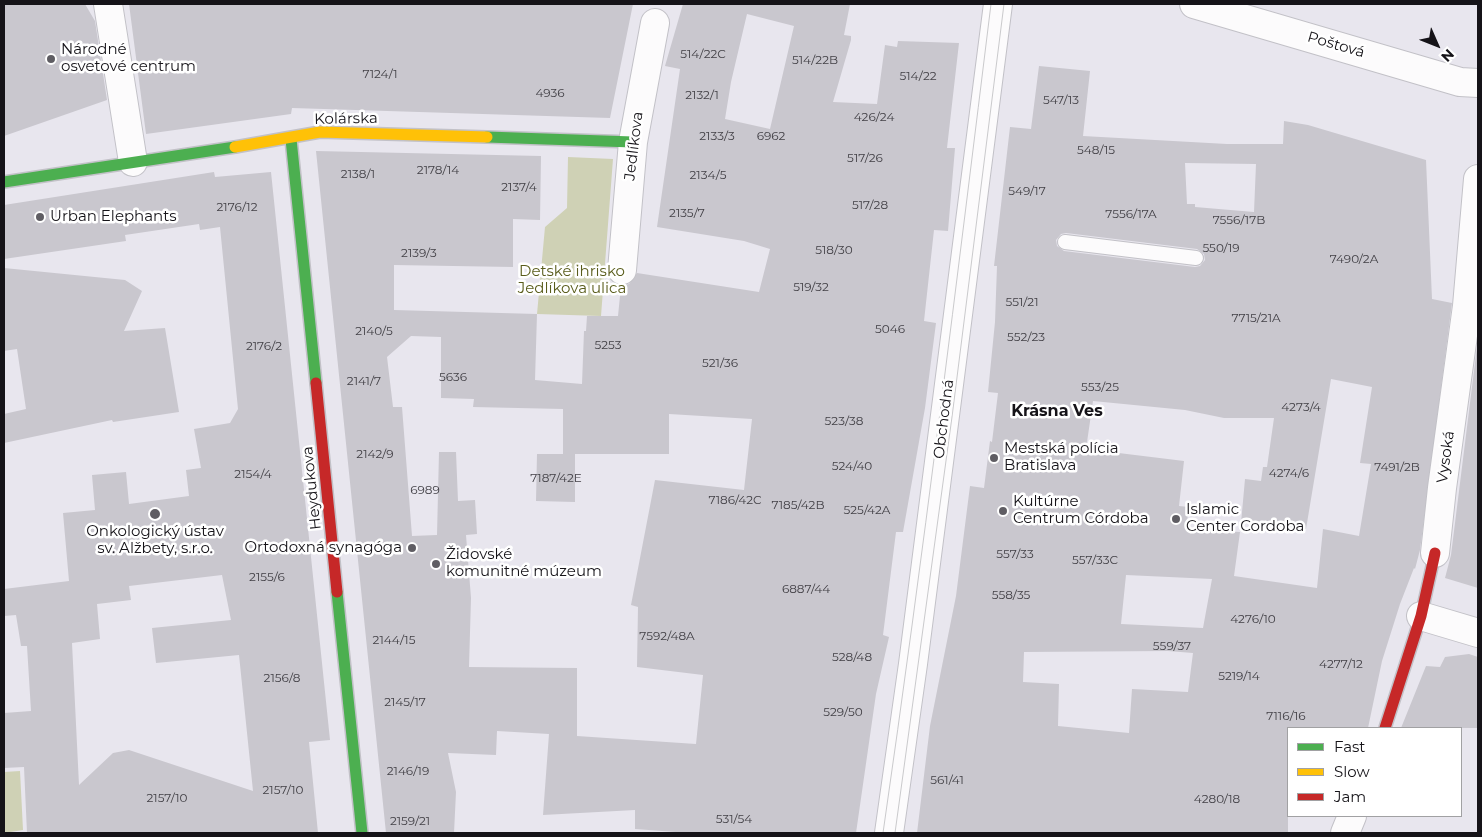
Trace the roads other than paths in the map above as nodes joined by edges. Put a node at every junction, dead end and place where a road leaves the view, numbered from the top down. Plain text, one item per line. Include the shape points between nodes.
1 (998, 4) edge
2 (1194, 4) edge
3 (110, 15) edge
4 (655, 23) dead end
5 (1478, 83) edge
6 (291, 139) junction
7 (633, 142) junction
8 (133, 162) junction
9 (1478, 179) edge
10 (4, 182) edge
11 (1065, 242) dead end
12 (1196, 258) dead end
13 (622, 270) dead end
14 (1435, 553) joint
15 (1421, 616) junction
16 (1478, 633) edge
17 (1385, 727) edge
18 (1352, 817) edge
19 (362, 833) edge
20 (888, 833) edge
21 (1346, 833) edge

1 - 20 street, Obchodná via 913,664
2 - 5 street, Poštová via 1460,82
3 - 8 street
4 - 7 street, Jedlíkova
6 - 7 street, Kolárska via 320,132
6 - 8 street, Kolárska
6 - 19 street, Heydukova
7 - 13 street, Jedlíkova
8 - 10 street, Kolárska
9 - 14 street, Vysoká via 1467,306
11 - 12 lane
14 - 15 street, Vysoká
15 - 16 street
15 - 17 street, Vysoká
18 - 21 street

